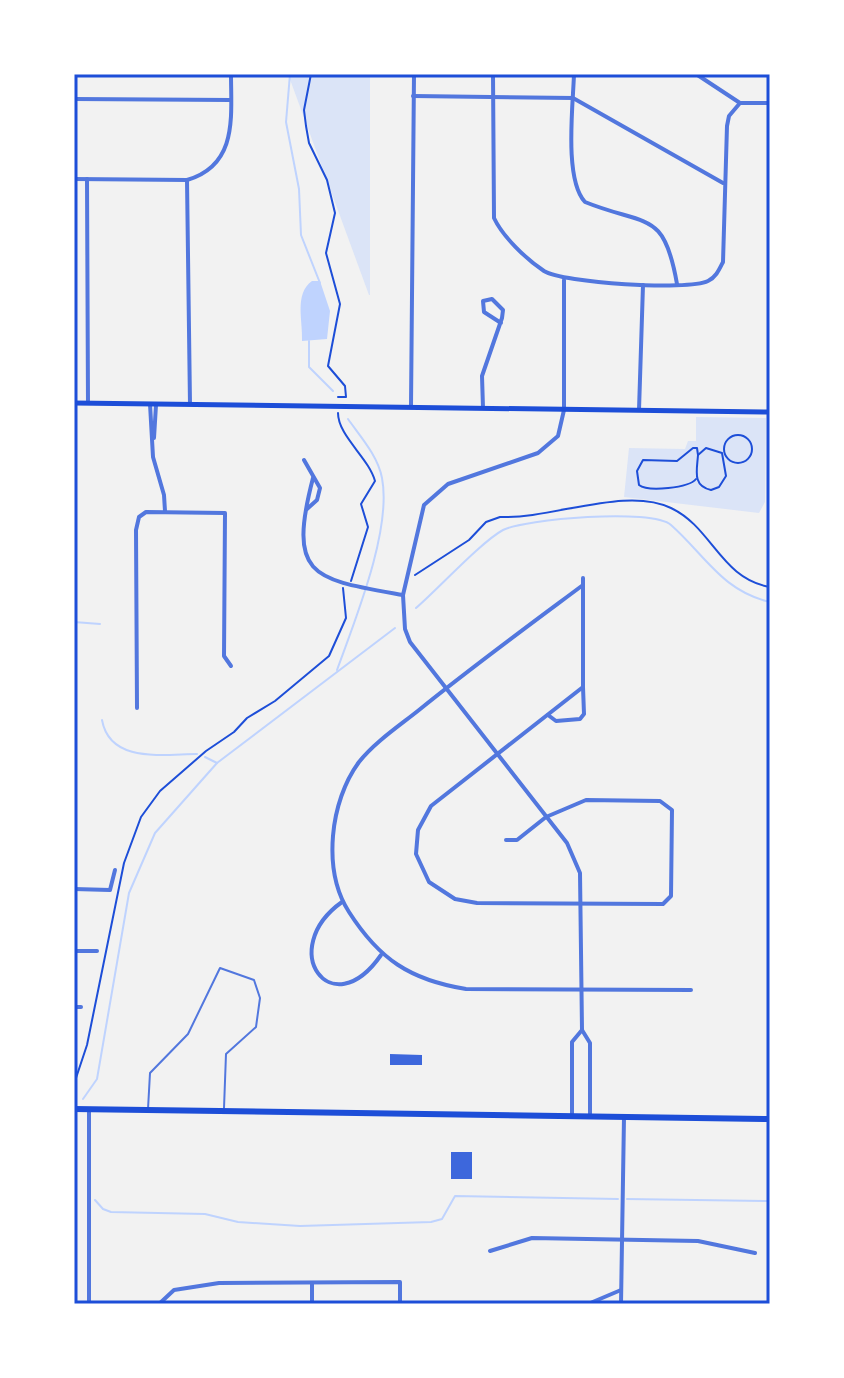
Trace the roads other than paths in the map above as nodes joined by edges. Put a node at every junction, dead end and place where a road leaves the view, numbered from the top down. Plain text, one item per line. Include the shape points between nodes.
1 (231, 74) edge
2 (414, 74) edge
3 (493, 74) edge
4 (574, 74) edge
5 (696, 74) edge
6 (710, 74) edge
7 (707, 80) junction
8 (413, 96) junction
9 (493, 97) junction
10 (573, 98) junction
11 (74, 99) edge
12 (231, 100) junction
13 (740, 103) junction
14 (770, 103) edge
15 (74, 179) edge
16 (87, 179) junction
17 (187, 180) junction
18 (723, 183) junction
19 (564, 280) junction
20 (643, 284) junction
21 (677, 284) junction
22 (501, 323) junction
23 (74, 403) edge
24 (88, 403) junction
25 (153, 404) junction
26 (190, 404) junction
27 (411, 406) junction
28 (483, 408) junction
29 (564, 410) junction
30 (639, 410) junction
31 (770, 412) edge
32 (304, 460) dead end
33 (313, 478) junction
34 (305, 510) junction
35 (165, 511) junction
36 (583, 578) dead end
37 (583, 585) junction
38 (403, 595) junction
39 (231, 666) dead end
40 (583, 687) junction
41 (445, 688) junction
42 (137, 708) dead end
43 (548, 715) junction
44 (495, 754) junction
45 (546, 817) junction
46 (506, 840) dead end
47 (115, 870) dead end
48 (74, 889) edge
49 (342, 902) junction
50 (583, 904) junction
51 (74, 951) edge
52 (97, 951) dead end
53 (381, 955) junction
54 (582, 990) junction
55 (691, 990) dead end
56 (74, 1007) edge
57 (81, 1007) dead end
58 (582, 1030) junction
59 (74, 1109) edge
60 (89, 1110) junction
61 (148, 1111) junction
62 (224, 1112) junction
63 (572, 1116) junction
64 (590, 1117) junction
65 (624, 1117) junction
66 (770, 1119) edge
67 (622, 1240) junction
68 (490, 1251) dead end
69 (755, 1253) dead end
70 (312, 1283) junction
71 (621, 1290) junction
72 (89, 1304) edge
73 (103, 1304) edge
74 (159, 1304) edge
75 (312, 1304) edge
76 (400, 1304) edge
77 (588, 1304) edge
78 (621, 1304) edge

1 - 12 street
2 - 8 street
3 - 9 street
4 - 10 street
5 - 7 street
6 - 7 street
7 - 13 street
8 - 9 street
8 - 27 street
9 - 10 street
9 - 19 street via 494,218 544,271
10 - 18 street
10 - 21 street via 577,193 585,202 656,226 667,240
11 - 12 street
12 - 17 street via 227,148 199,177
13 - 14 street
13 - 18 street via 729,116
15 - 16 street
16 - 17 street
16 - 24 street
17 - 26 street
18 - 21 street via 723,262 707,282
19 - 20 street
19 - 29 street
20 - 21 street
20 - 30 street
22 - 22 street via 500,305 492,299 483,301 484,312
22 - 28 street via 482,376
23 - 24 main road
24 - 25 main road
25 - 26 main road
25 - 35 street via 153,457
26 - 27 main road
27 - 28 main road
28 - 29 main road
29 - 30 main road
29 - 38 street via 558,436 538,453 432,494 419,519
30 - 31 main road
32 - 33 street
33 - 34 street
33 - 34 street via 320,493
34 - 38 street via 302,541 313,571
35 - 39 street via 225,513 224,656
35 - 42 street via 146,512 136,530
36 - 37 street
37 - 40 street
37 - 41 street
38 - 41 street via 410,642
40 - 43 street
40 - 43 street via 580,719 556,721
41 - 44 street
41 - 49 street via 372,748 348,781 333,838
43 - 44 street
44 - 45 street
44 - 50 street via 424,815 416,843 422,873 438,891 465,902
45 - 46 street via 517,840
45 - 50 street via 567,843 580,873
45 - 50 street via 586,800 660,801 672,810 669,901
47 - 48 street via 110,890
49 - 53 street
49 - 53 street via 313,933 311,957 319,976 329,984 350,984
50 - 54 street
51 - 52 street
53 - 54 street via 429,983 466,989
54 - 55 street
54 - 58 street
56 - 57 street
58 - 63 street via 572,1042
58 - 64 street via 590,1043
59 - 60 main road
60 - 61 main road
60 - 72 street
61 - 62 main road
61 - 62 lane via 150,1073 188,1034 220,968 254,980 260,998 256,1027 224,1060
62 - 63 main road
63 - 64 main road
64 - 65 main road
65 - 66 main road
65 - 67 street
67 - 68 street via 532,1238
67 - 69 street via 698,1241
67 - 71 street
70 - 74 street via 209,1284 174,1290
70 - 75 street
70 - 76 street via 400,1282
71 - 77 street
71 - 78 street
72 - 73 street

